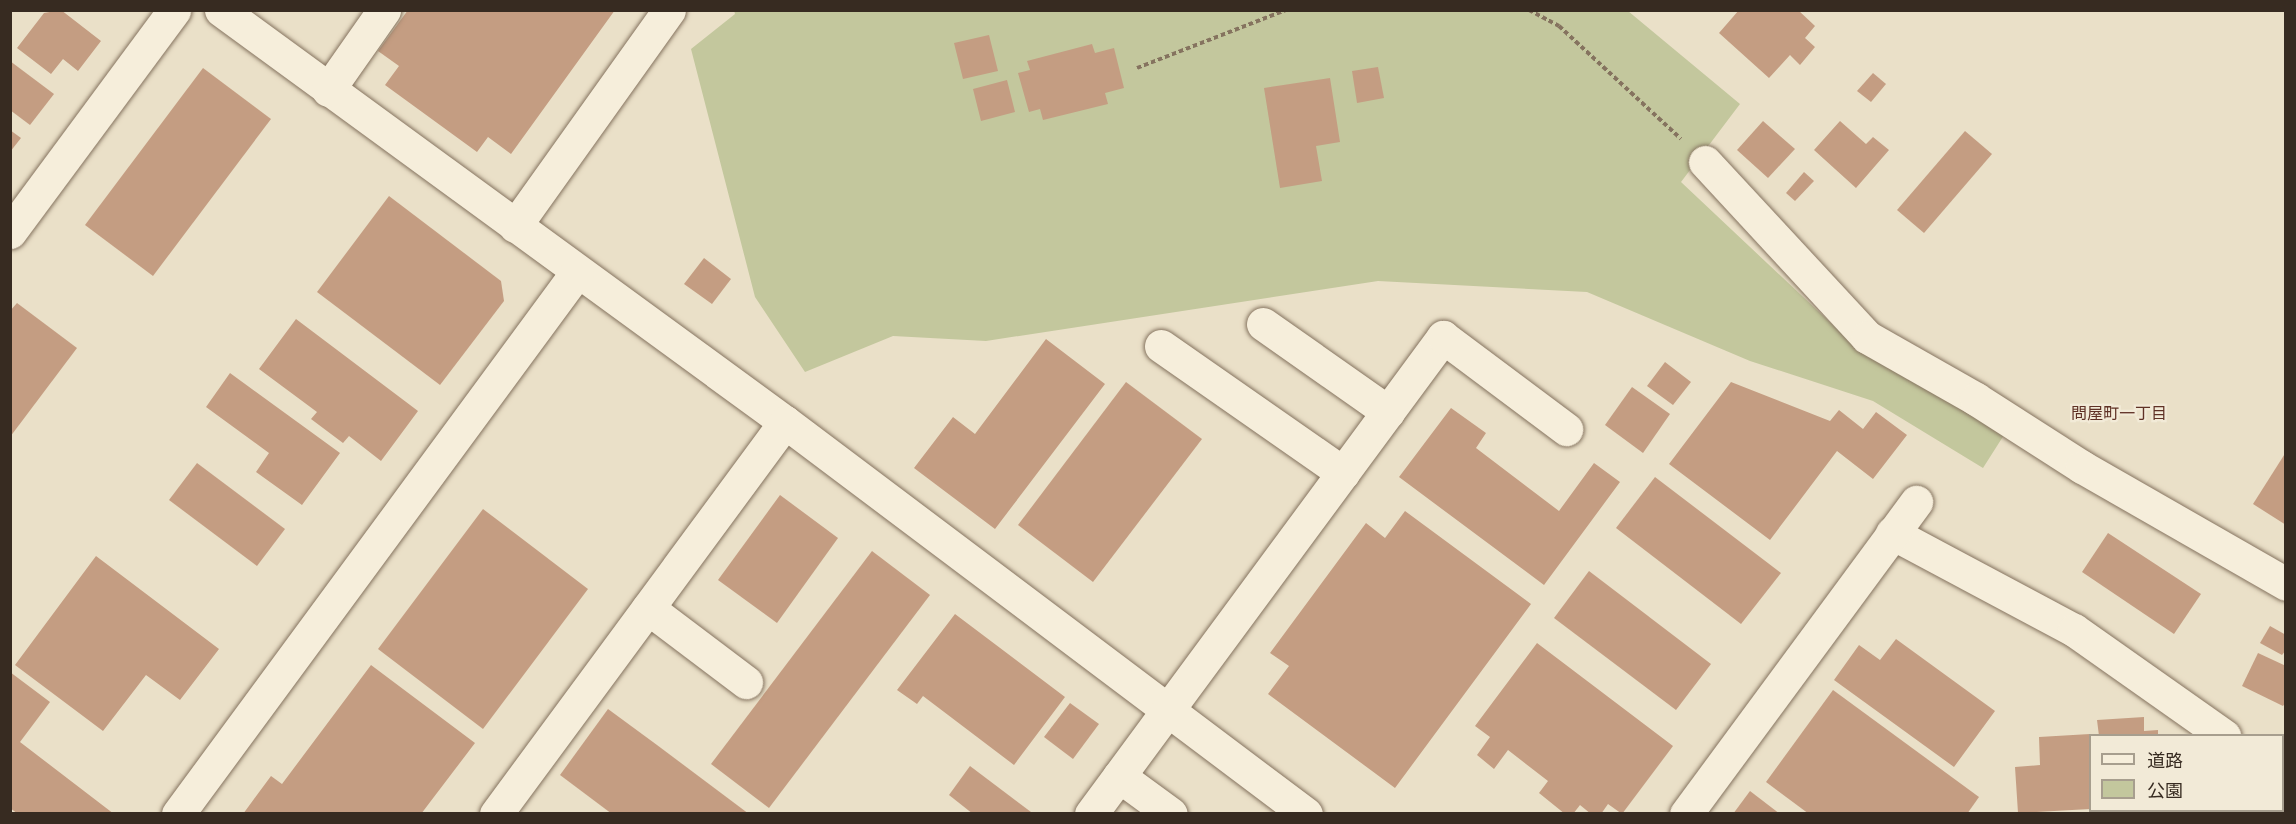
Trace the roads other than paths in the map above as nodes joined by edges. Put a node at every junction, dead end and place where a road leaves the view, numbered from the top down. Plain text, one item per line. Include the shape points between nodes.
1 (174, 10) edge
2 (221, 10) edge
3 (384, 10) edge
4 (669, 10) edge
5 (328, 90) junction
6 (1705, 162) road end
7 (515, 226) junction
8 (10, 232) edge
9 (577, 272) junction
10 (1263, 324) dead end
11 (1161, 346) dead end
12 (1388, 412) junction
13 (785, 422) junction
14 (1566, 429) dead end
15 (1343, 473) junction
16 (1916, 502) dead end
17 (1892, 533) junction
18 (2286, 584) edge
19 (648, 608) junction
20 (746, 682) dead end
21 (1167, 711) junction
22 (2223, 734) edge
23 (1119, 776) junction
24 (178, 813) edge
25 (496, 813) edge
26 (1091, 813) edge
27 (1171, 813) edge
28 (1306, 813) edge
29 (1686, 813) edge

1 - 8 street
2 - 5 street
3 - 5 street
4 - 7 street
5 - 7 street
6 - 18 street via 1867,337
7 - 9 street
9 - 13 street
9 - 24 street
10 - 12 street
11 - 15 street
12 - 14 street via 1443,337
12 - 15 street
13 - 19 street
13 - 21 street
15 - 21 street
16 - 17 street
17 - 22 street via 2074,630
17 - 29 street
19 - 20 street
19 - 25 street
21 - 23 street
21 - 28 street
23 - 26 street
23 - 27 street

